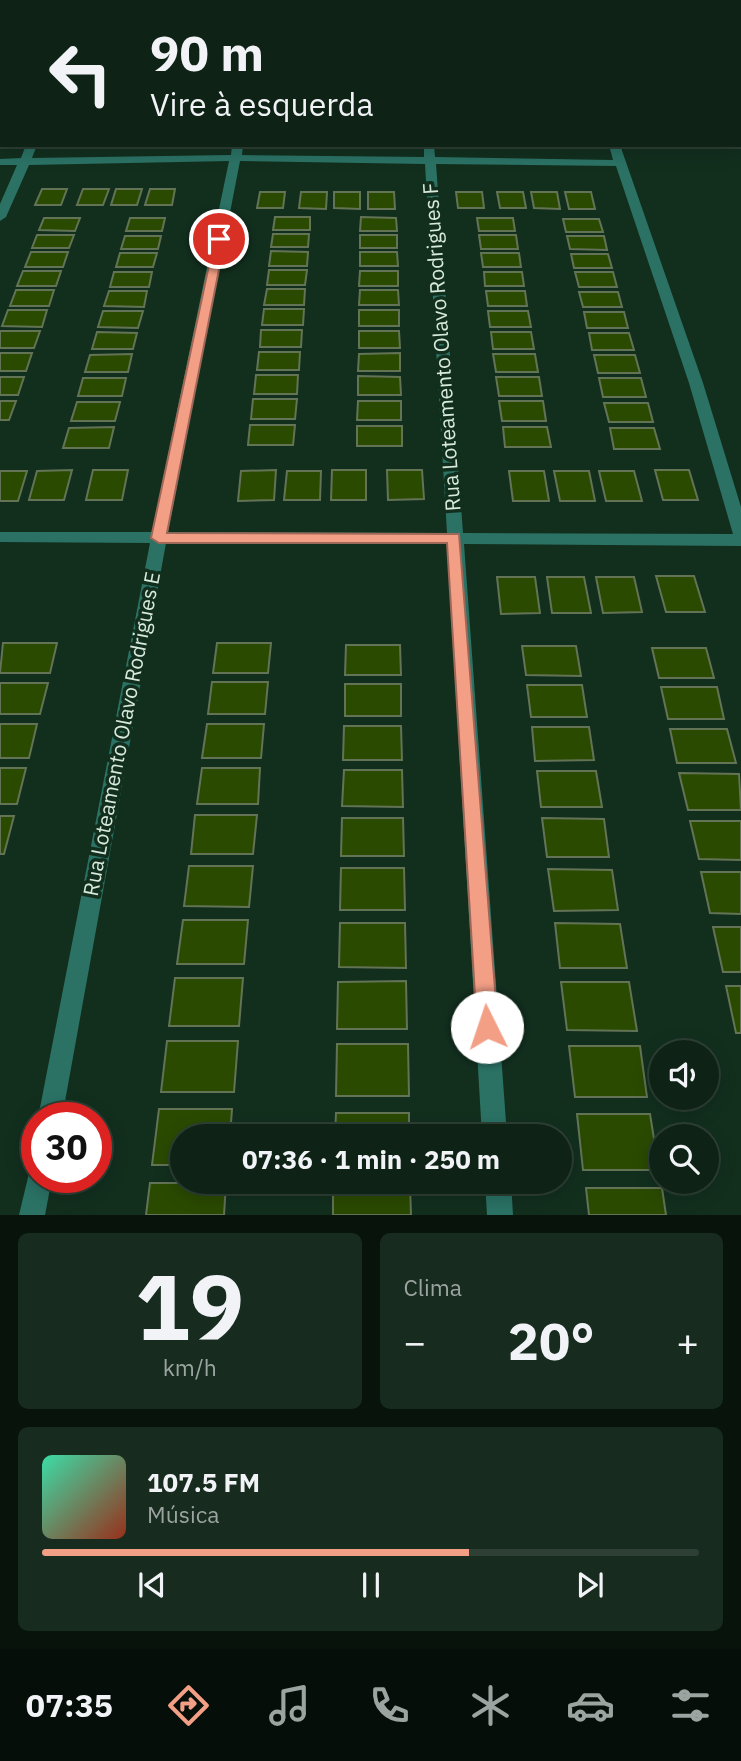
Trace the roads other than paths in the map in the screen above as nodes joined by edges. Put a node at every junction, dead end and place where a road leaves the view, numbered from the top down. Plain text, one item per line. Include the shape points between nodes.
1 (31, 147) edge
2 (615, 147) edge
3 (237, 151) edge
4 (429, 153) edge
5 (0, 162) edge
6 (24, 162) junction
7 (620, 163) junction
8 (0, 218) edge
9 (741, 534) edge
10 (0, 537) edge
11 (159, 538) junction
12 (454, 538) junction
13 (741, 540) edge
14 (53, 1102) edge
15 (494, 1124) edge
16 (36, 1193) edge
17 (499, 1194) edge
18 (32, 1215) edge
19 (500, 1215) edge

1 - 6 street
2 - 7 street
3 - 4 street
3 - 6 street
3 - 11 street, Rua Loteamento Olavo Rodrigues E
4 - 7 street
4 - 12 street, Rua Loteamento Olavo Rodrigues F
5 - 6 street
6 - 8 street
7 - 9 street via 696,383
10 - 11 street
11 - 12 street
11 - 14 street, Rua Loteamento Olavo Rodrigues E
12 - 13 street
12 - 15 street, Rua Loteamento Olavo Rodrigues F
16 - 18 street
17 - 19 street

